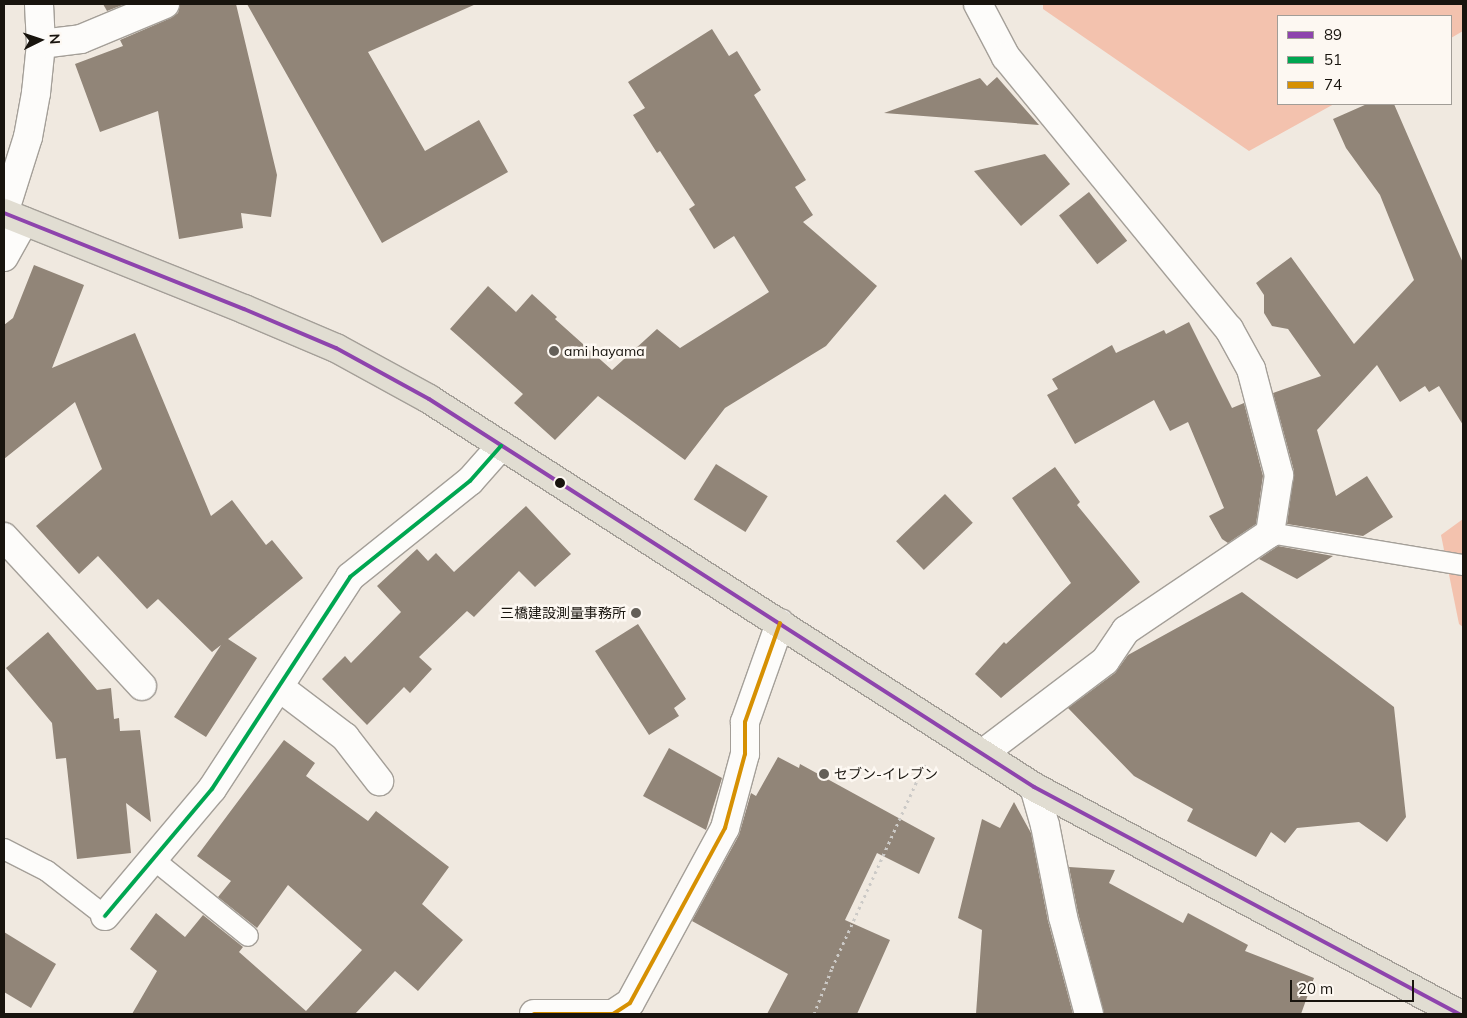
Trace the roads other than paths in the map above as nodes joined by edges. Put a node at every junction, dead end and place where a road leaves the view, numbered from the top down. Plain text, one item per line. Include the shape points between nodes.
1 (40, 4) edge
2 (165, 4) edge
3 (978, 4) edge
4 (41, 44) junction
5 (11, 215) edge
6 (4, 258) edge
7 (502, 446) junction
8 (1270, 533) junction
9 (4, 537) edge
10 (1463, 565) edge
11 (780, 623) junction
12 (142, 686) dead end
13 (279, 687) junction
14 (982, 754) junction
15 (379, 780) dead end
16 (1034, 786) junction
17 (4, 849) edge
18 (153, 859) junction
19 (105, 916) joint
20 (248, 936) dead end
21 (534, 1014) edge
22 (1089, 1014) edge
23 (1458, 1014) edge

1 - 4 street
2 - 4 street via 81,39
3 - 8 street via 1006,57 1229,329 1251,369 1279,475
4 - 5 street via 36,93
5 - 6 street
5 - 7 highway via 336,348 430,399
7 - 11 highway
7 - 13 street via 470,481 350,577
8 - 10 lane
8 - 14 street via 1126,630 1106,660
9 - 12 street
11 - 14 highway
11 - 21 street via 745,722 746,754 725,828 630,1003 613,1014
13 - 15 street via 345,737
13 - 18 street via 212,789
14 - 16 highway
16 - 22 street via 1063,917
16 - 23 highway
17 - 19 lane via 47,871
18 - 19 street
18 - 20 lane

